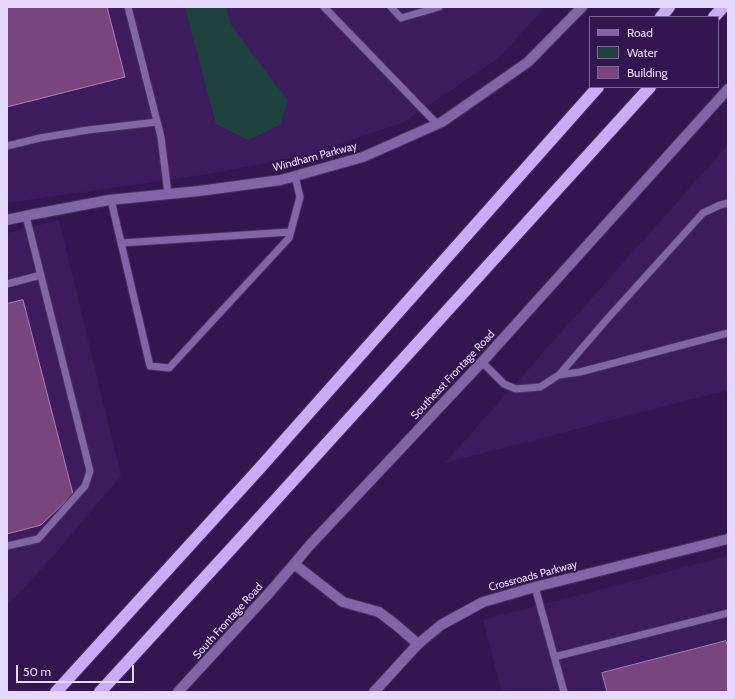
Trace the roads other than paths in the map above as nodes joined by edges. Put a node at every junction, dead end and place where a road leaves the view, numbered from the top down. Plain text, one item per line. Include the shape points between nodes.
1 (128, 7) edge
2 (324, 7) edge
3 (391, 7) edge
4 (439, 7) edge
5 (582, 7) edge
6 (669, 7) edge
7 (723, 7) edge
8 (661, 16) edge
9 (715, 16) edge
10 (597, 88) edge
11 (649, 88) edge
12 (728, 89) edge
13 (157, 122) junction
14 (437, 124) junction
15 (7, 146) edge
16 (295, 176) junction
17 (168, 194) junction
18 (111, 200) junction
19 (728, 203) edge
20 (26, 216) junction
21 (7, 220) edge
22 (290, 232) junction
23 (121, 243) junction
24 (41, 275) junction
25 (7, 284) edge
26 (728, 333) edge
27 (482, 362) junction
28 (559, 375) junction
29 (728, 539) edge
30 (7, 546) edge
31 (294, 564) junction
32 (535, 587) junction
33 (728, 613) edge
34 (418, 644) junction
35 (554, 658) junction
36 (56, 692) edge
37 (100, 692) edge
38 (178, 692) edge
39 (374, 692) edge
40 (564, 692) edge

1 - 13 lane
2 - 14 lane
3 - 4 lane via 401,18
5 - 14 street, Windham Parkway via 528,62
6 - 8 highway
7 - 9 highway
10 - 36 highway via 259,469
11 - 37 highway
12 - 27 street, Southeast Frontage Road
13 - 15 lane via 88,130
13 - 17 lane
14 - 16 street, Windham Parkway via 363,157
16 - 17 street, Windham Parkway via 274,181
16 - 22 lane via 300,197
17 - 18 street, Windham Parkway
18 - 20 street, Windham Parkway
18 - 23 lane
19 - 28 lane via 703,213
20 - 21 street, Windham Parkway
20 - 24 lane
22 - 23 lane
22 - 23 lane via 289,238 169,368 150,366
24 - 25 lane
24 - 30 lane via 90,471 86,486 38,539
26 - 28 lane via 580,372
27 - 28 lane via 504,384 516,389 540,387
27 - 31 street, Southeast Frontage Road
29 - 32 street, Crossroads Parkway
31 - 34 street via 343,602 379,612
31 - 38 street, South Frontage Road
32 - 34 street, Crossroads Parkway via 483,602 441,625
32 - 35 lane
33 - 35 lane
34 - 39 street, Crossroads Parkway
35 - 40 lane

